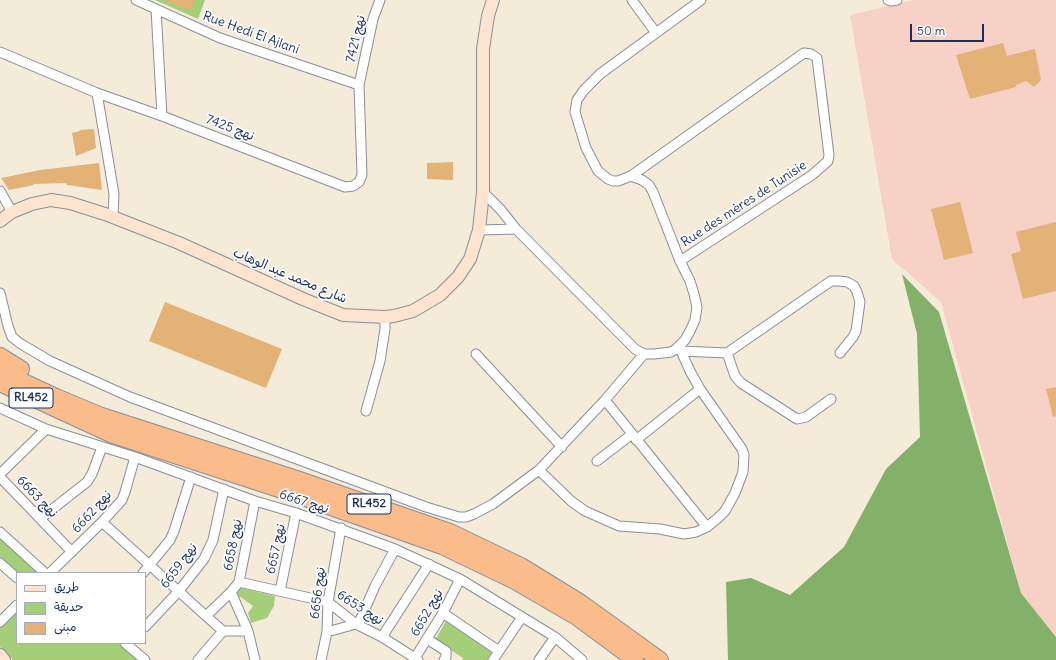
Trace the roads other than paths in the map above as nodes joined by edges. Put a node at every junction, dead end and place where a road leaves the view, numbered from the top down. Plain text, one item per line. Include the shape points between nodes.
1 (136, 0) edge
2 (380, 0) edge
3 (493, 0) edge
4 (632, 0) edge
5 (701, 0) edge
6 (888, 0) edge
7 (897, 0) edge
8 (156, 9) junction
9 (656, 33) junction
10 (0, 52) edge
11 (359, 85) junction
12 (97, 93) junction
13 (162, 116) junction
14 (631, 176) junction
15 (0, 191) edge
16 (484, 192) junction
17 (12, 212) junction
18 (113, 217) junction
19 (0, 221) edge
20 (516, 229) junction
21 (479, 230) junction
22 (680, 261) junction
23 (0, 293) edge
24 (385, 317) junction
25 (679, 350) junction
26 (727, 353) junction
27 (840, 353) dead end
28 (476, 354) dead end
29 (644, 354) junction
30 (0, 356) edge
31 (0, 369) edge
32 (0, 383) edge
33 (700, 389) junction
34 (0, 395) edge
35 (831, 399) dead end
36 (605, 400) junction
37 (0, 408) edge
38 (366, 411) dead end
39 (46, 428) junction
40 (116, 429) junction
41 (634, 437) junction
42 (102, 447) junction
43 (562, 447) junction
44 (135, 457) junction
45 (598, 461) dead end
46 (539, 470) junction
47 (0, 475) edge
48 (191, 477) junction
49 (224, 489) junction
50 (255, 501) junction
51 (296, 513) junction
52 (40, 518) junction
53 (102, 522) junction
54 (707, 527) junction
55 (341, 528) junction
56 (0, 532) edge
57 (395, 549) junction
58 (72, 552) junction
59 (0, 564) edge
60 (429, 564) junction
61 (150, 565) junction
62 (44, 572) edge
63 (51, 572) edge
64 (144, 572) edge
65 (16, 577) edge
66 (460, 579) junction
67 (238, 582) junction
68 (280, 591) junction
69 (178, 592) junction
70 (231, 592) junction
71 (328, 602) junction
72 (16, 606) edge
73 (443, 613) junction
74 (206, 616) junction
75 (522, 617) junction
76 (0, 622) edge
77 (357, 624) junction
78 (146, 626) edge
79 (223, 631) junction
80 (248, 631) junction
81 (327, 632) junction
82 (555, 636) junction
83 (382, 637) junction
84 (427, 639) junction
85 (128, 644) edge
86 (499, 651) junction
87 (0, 656) edge
88 (416, 659) edge
89 (4, 660) edge
90 (145, 660) edge
91 (198, 660) edge
92 (255, 660) edge
93 (321, 660) edge
94 (444, 660) edge
95 (494, 660) edge
96 (539, 660) edge
97 (582, 660) edge
98 (635, 660) edge
99 (660, 660) edge

1 - 8 street, Rue Hedi El Ajlani
2 - 11 street, نهج 7421 via 373,19
3 - 16 street, شارع محمد عبد الوهاب via 483,49
4 - 9 street
5 - 9 street
6 - 7 street
8 - 11 street, Rue Hedi El Ajlani via 220,38
8 - 13 street
9 - 14 street via 600,74 577,100 575,112 586,148 598,171 613,181
10 - 12 street, نهج 7425
11 - 13 street, نهج 7425 via 362,175 353,186 345,188
12 - 13 street, نهج 7425
12 - 18 street via 114,194
14 - 22 street via 642,180 654,192
14 - 22 street, Rue des mères de Tunisie via 804,53 817,58 828,161
15 - 17 street
16 - 20 street
16 - 21 street, شارع محمد عبد الوهاب
17 - 18 street, شارع محمد عبد الوهاب via 51,200 70,203
17 - 19 street, شارع محمد عبد الوهاب
18 - 24 street, شارع محمد عبد الوهاب via 343,315
20 - 21 street
20 - 29 street via 624,339
21 - 24 street, شارع محمد عبد الوهاب via 470,259 458,277 440,295 413,311
22 - 25 street via 697,307 695,320
23 - 46 street via 12,337 50,361 130,397 426,507 466,517 493,504
24 - 38 street via 380,361
25 - 26 street
25 - 29 street
25 - 33 street
26 - 27 street via 831,281 847,282 854,286 860,302 856,331
26 - 35 street via 735,376 741,383 797,419 806,417
28 - 43 street
29 - 36 street
30 - 40 highway via 40,381 101,409
31 - 40 highway, RL452
32 - 40 highway, RL452 via 62,413
33 - 41 street
33 - 54 street via 744,455 743,472 735,493 725,511
34 - 40 highway via 82,431
36 - 41 street
36 - 43 street
37 - 39 street, نهج 6667
39 - 42 street, نهج 6667
39 - 47 street
40 - 98 highway, RL452 via 442,546 515,581 577,617
40 - 99 highway, RL452 via 297,479 450,532 521,566 581,602
41 - 45 street
41 - 54 street
42 - 44 street, نهج 6667
42 - 52 street via 87,482
43 - 46 street
44 - 48 street, نهج 6667
44 - 53 street, نهج 6662 via 122,500
46 - 54 street via 580,508 619,526 660,529 684,534
47 - 52 street, نهج 6663
48 - 49 street, نهج 6667
48 - 61 street via 172,536
49 - 50 street, نهج 6667
49 - 69 street, نهج 6659 via 209,550
50 - 51 street, نهج 6667
50 - 67 street, نهج 6658
51 - 55 street, نهج 6667
51 - 68 street, نهج 6657
52 - 58 street, نهج 6663
53 - 58 street, نهج 6662
53 - 61 street
55 - 57 street, نهج 6667
55 - 71 street, نهج 6656
56 - 62 street
57 - 60 street, نهج 6667
57 - 77 street
58 - 63 street, نهج 6662
59 - 65 street
60 - 66 street, نهج 6667
60 - 83 street
61 - 64 street
61 - 69 street
66 - 73 street, نهج 6652
66 - 75 street, نهج 6667
67 - 68 street, نهج 6653
67 - 70 street, نهج 6658
68 - 71 street, نهج 6653
69 - 74 street
69 - 78 street, نهج 6659
70 - 74 street
70 - 80 street
71 - 77 street, نهج 6653
71 - 81 street, نهج 6656
72 - 76 street
73 - 84 street, نهج 6652
73 - 86 street
74 - 79 street
75 - 82 street, نهج 6667
75 - 86 street
77 - 81 street
77 - 83 street, نهج 6653
79 - 80 street
79 - 91 street
80 - 92 street
81 - 93 street, نهج 6656
82 - 96 street
82 - 97 street, نهج 6667
83 - 88 street, نهج 6653
84 - 88 street, نهج 6652
84 - 94 street via 446,651
85 - 90 street
86 - 95 street
87 - 89 street

